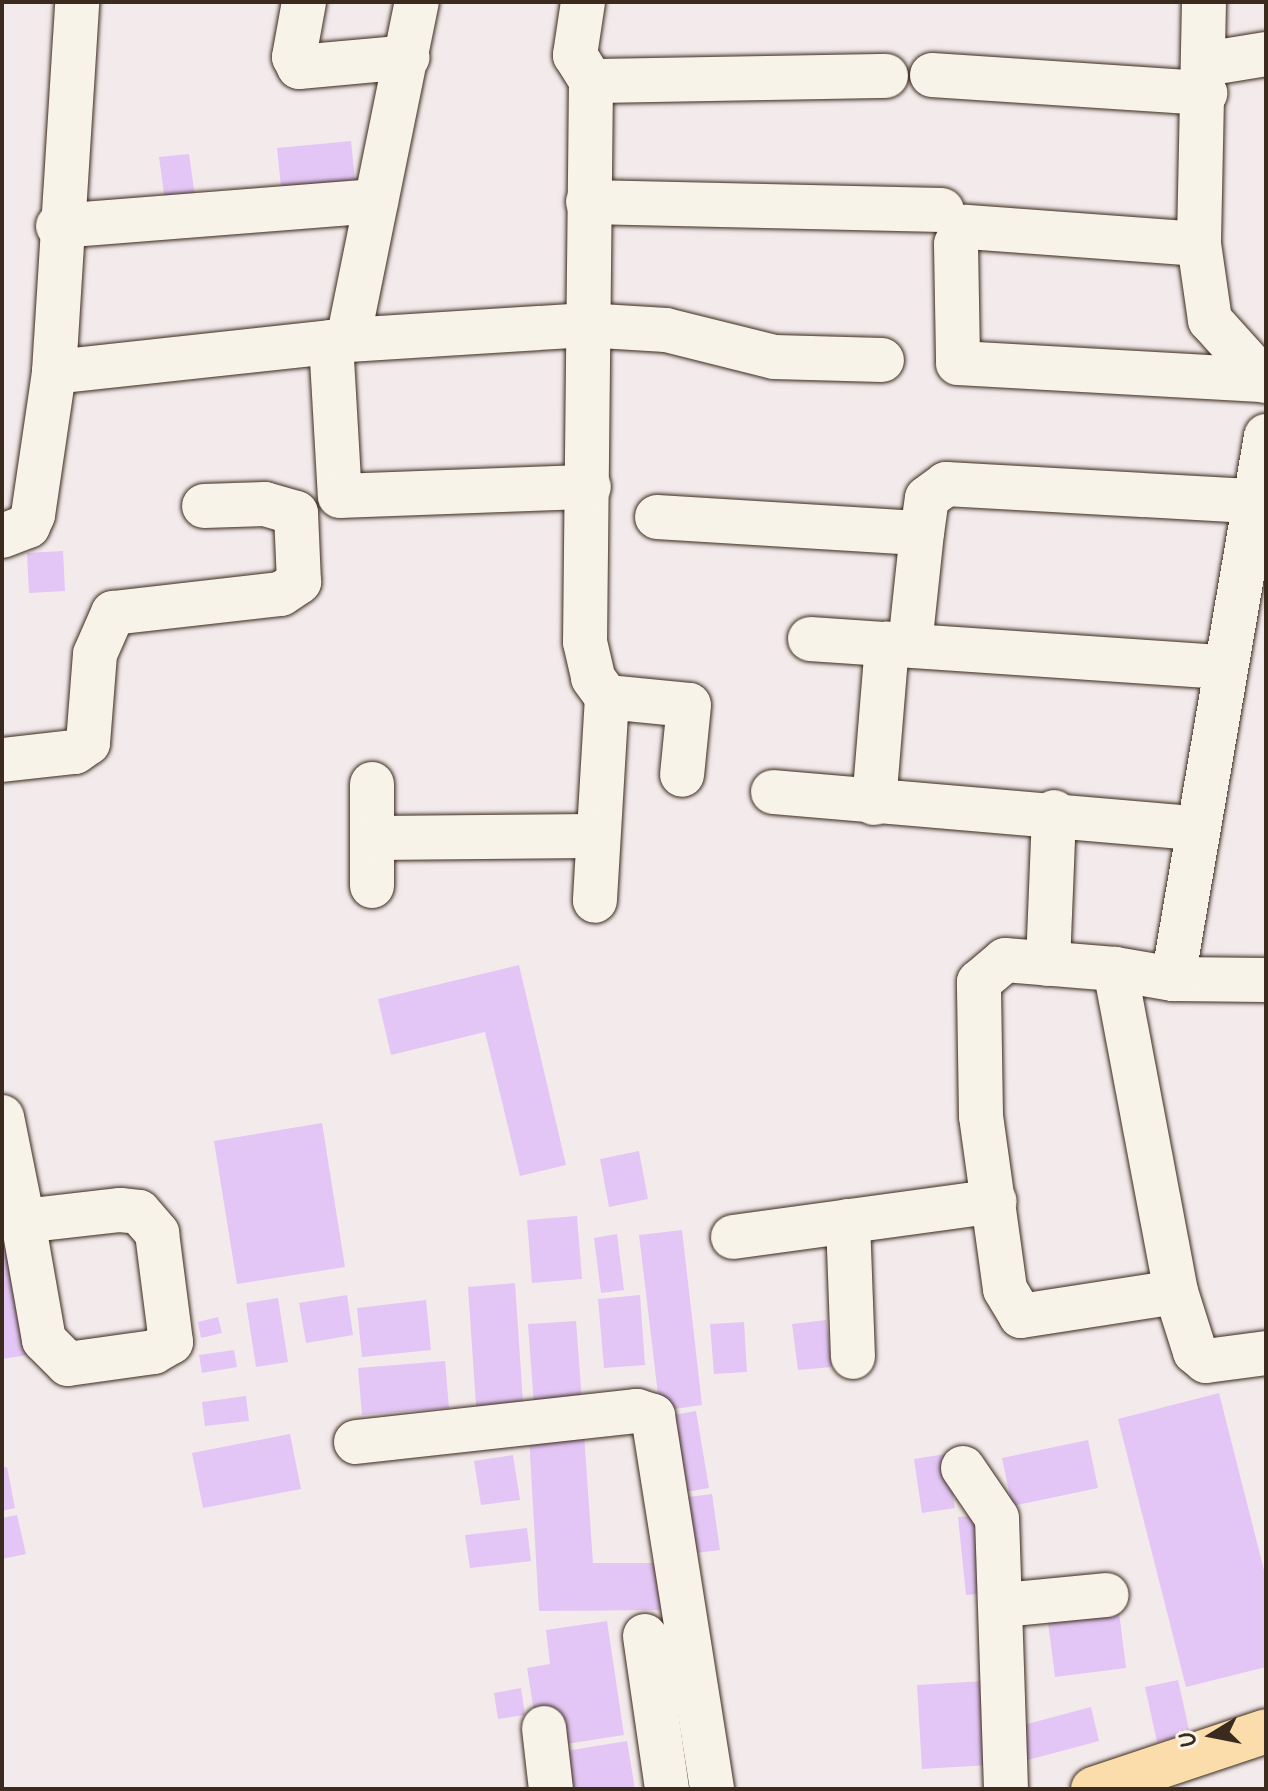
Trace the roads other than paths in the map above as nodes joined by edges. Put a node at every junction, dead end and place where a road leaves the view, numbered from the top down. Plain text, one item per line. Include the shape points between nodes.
1 (77, 2) edge
2 (304, 2) edge
3 (417, 2) edge
4 (583, 2) edge
5 (1204, 2) edge
6 (1266, 54) edge
7 (408, 57) junction
8 (932, 75) dead end
9 (886, 76) dead end
10 (1205, 79) junction
11 (591, 81) junction
12 (376, 201) junction
13 (588, 202) junction
14 (942, 210) dead end
15 (58, 226) junction
16 (1199, 244) junction
17 (584, 325) junction
18 (339, 341) junction
19 (882, 360) dead end
20 (54, 372) junction
21 (1265, 380) edge
22 (1266, 436) edge
23 (589, 487) junction
24 (1250, 501) junction
25 (204, 506) dead end
26 (657, 517) dead end
27 (922, 533) junction
28 (2, 536) edge
29 (810, 639) dead end
30 (898, 645) junction
31 (1223, 667) junction
32 (607, 697) junction
33 (2, 760) edge
34 (682, 775) dead end
35 (372, 784) dead end
36 (773, 792) dead end
37 (874, 803) junction
38 (1054, 812) junction
39 (1195, 828) junction
40 (595, 836) junction
41 (372, 838) junction
42 (372, 886) dead end
43 (595, 901) dead end
44 (1048, 964) junction
45 (1115, 969) junction
46 (1173, 979) junction
47 (1266, 980) edge
48 (2, 1117) edge
49 (995, 1201) junction
50 (23, 1221) dead end
51 (848, 1221) junction
52 (733, 1237) dead end
53 (1176, 1292) junction
54 (1266, 1353) edge
55 (853, 1357) dead end
56 (356, 1442) dead end
57 (963, 1468) dead end
58 (1107, 1595) dead end
59 (1003, 1605) junction
60 (645, 1636) dead end
61 (544, 1728) dead end
62 (1266, 1731) edge
63 (551, 1789) edge
64 (667, 1789) edge
65 (712, 1789) edge
66 (1006, 1789) edge
67 (1093, 1789) edge

1 - 15 street
2 - 7 street via 294,57 299,67
3 - 7 street
4 - 11 street via 575,55
5 - 10 street
6 - 10 street
7 - 12 street
8 - 10 street
9 - 11 street
10 - 16 street
11 - 13 street
12 - 15 street
12 - 18 street
13 - 14 street
13 - 17 street
15 - 20 street
16 - 21 street via 1210,320
16 - 21 street via 965,227 956,244 958,363
17 - 18 street
17 - 19 street via 666,330 774,357
17 - 23 street
18 - 20 street
18 - 23 street via 340,496
20 - 28 street via 33,515 28,526
22 - 24 street
23 - 32 street via 585,642 593,678
24 - 27 street via 946,484 927,498
24 - 31 street
25 - 33 street via 265,504 296,513 299,582 281,594 113,613 95,654 88,743 75,752
26 - 27 street
27 - 30 street
29 - 30 street
30 - 31 street
30 - 37 street
31 - 39 street
32 - 34 street via 689,705
32 - 40 street
35 - 41 street
36 - 37 street
37 - 38 street
38 - 39 street
38 - 44 street
39 - 46 street
40 - 41 street
40 - 43 street
41 - 42 street
44 - 45 street
44 - 49 street via 1005,960 976,992 981,1116
45 - 46 street
45 - 53 street
46 - 47 street
48 - 50 street
49 - 51 street
49 - 53 street via 1005,1289 1021,1316
51 - 52 street
51 - 55 street
53 - 54 street via 1195,1352 1206,1361
56 - 65 street via 637,1411 653,1416
57 - 59 street via 997,1518
58 - 59 street
59 - 66 street
60 - 64 street
61 - 63 street
62 - 67 highway

